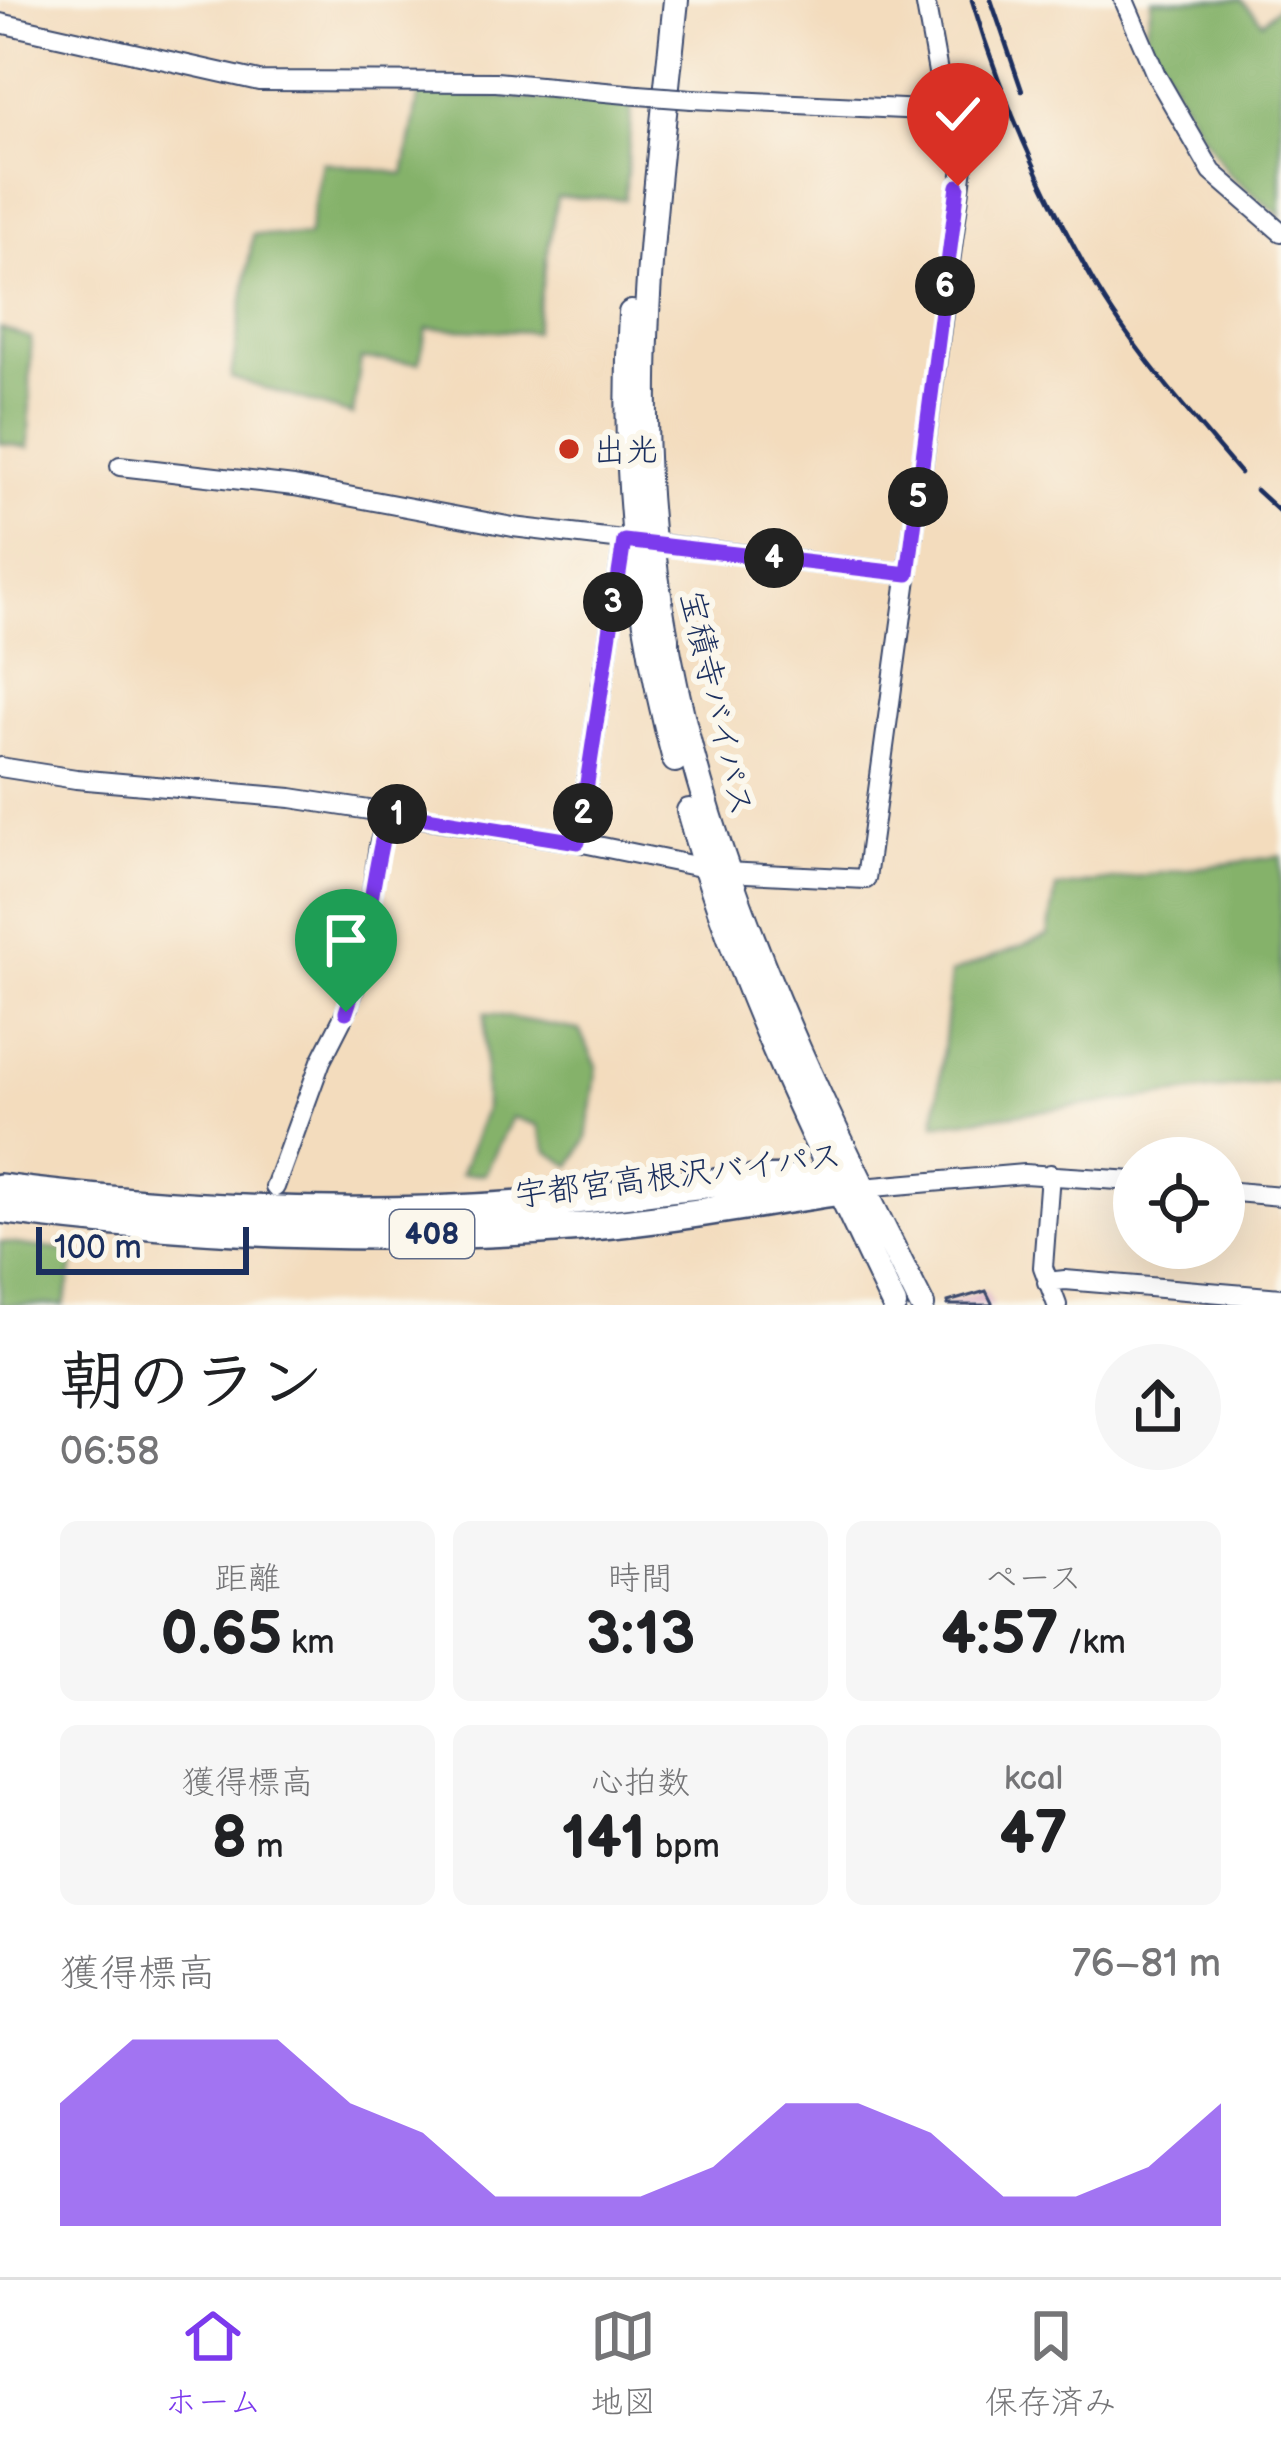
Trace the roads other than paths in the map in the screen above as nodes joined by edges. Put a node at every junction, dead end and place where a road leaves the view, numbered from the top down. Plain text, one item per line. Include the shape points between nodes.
1 (661, 0) edge
2 (676, 0) edge
3 (926, 0) edge
4 (1124, 0) edge
5 (0, 23) edge
6 (944, 112) junction
7 (1281, 232) edge
8 (120, 466) dead end
9 (637, 542) junction
10 (908, 574) junction
11 (0, 767) edge
12 (389, 812) junction
13 (578, 842) junction
14 (715, 869) junction
15 (1050, 1174) junction
16 (1113, 1179) edge
17 (846, 1186) junction
18 (275, 1187) dead end
19 (0, 1189) edge
20 (1245, 1193) edge
21 (1281, 1196) edge
22 (0, 1209) edge
23 (1047, 1282) junction
24 (1281, 1298) edge
25 (894, 1305) edge
26 (922, 1305) edge
27 (1057, 1305) edge

1 - 9 main road, 宝積寺バイパス via 629,351
2 - 9 main road, 宝積寺バイパス
3 - 6 street
4 - 7 street via 1212,172
5 - 6 street, bridge via 259,81 496,82
6 - 10 street via 963,167
8 - 9 street
9 - 10 street
9 - 13 street
9 - 14 main road, 宝積寺バイパス
10 - 14 street via 866,879
11 - 12 street
12 - 13 street
12 - 18 street via 359,973
13 - 14 street
14 - 17 main road, 宝積寺バイパス via 798,1049
15 - 16 street
15 - 17 street
15 - 23 street
17 - 19 highway, 宇都宮高根沢バイパス / 408 via 779,1176 409,1211 243,1211
17 - 22 highway, 宇都宮高根沢バイパス / 408 via 588,1227 410,1235 235,1230
17 - 25 main road, 宝積寺バイパス
17 - 26 main road, 宝積寺バイパス
20 - 21 street
23 - 24 street
23 - 27 street

